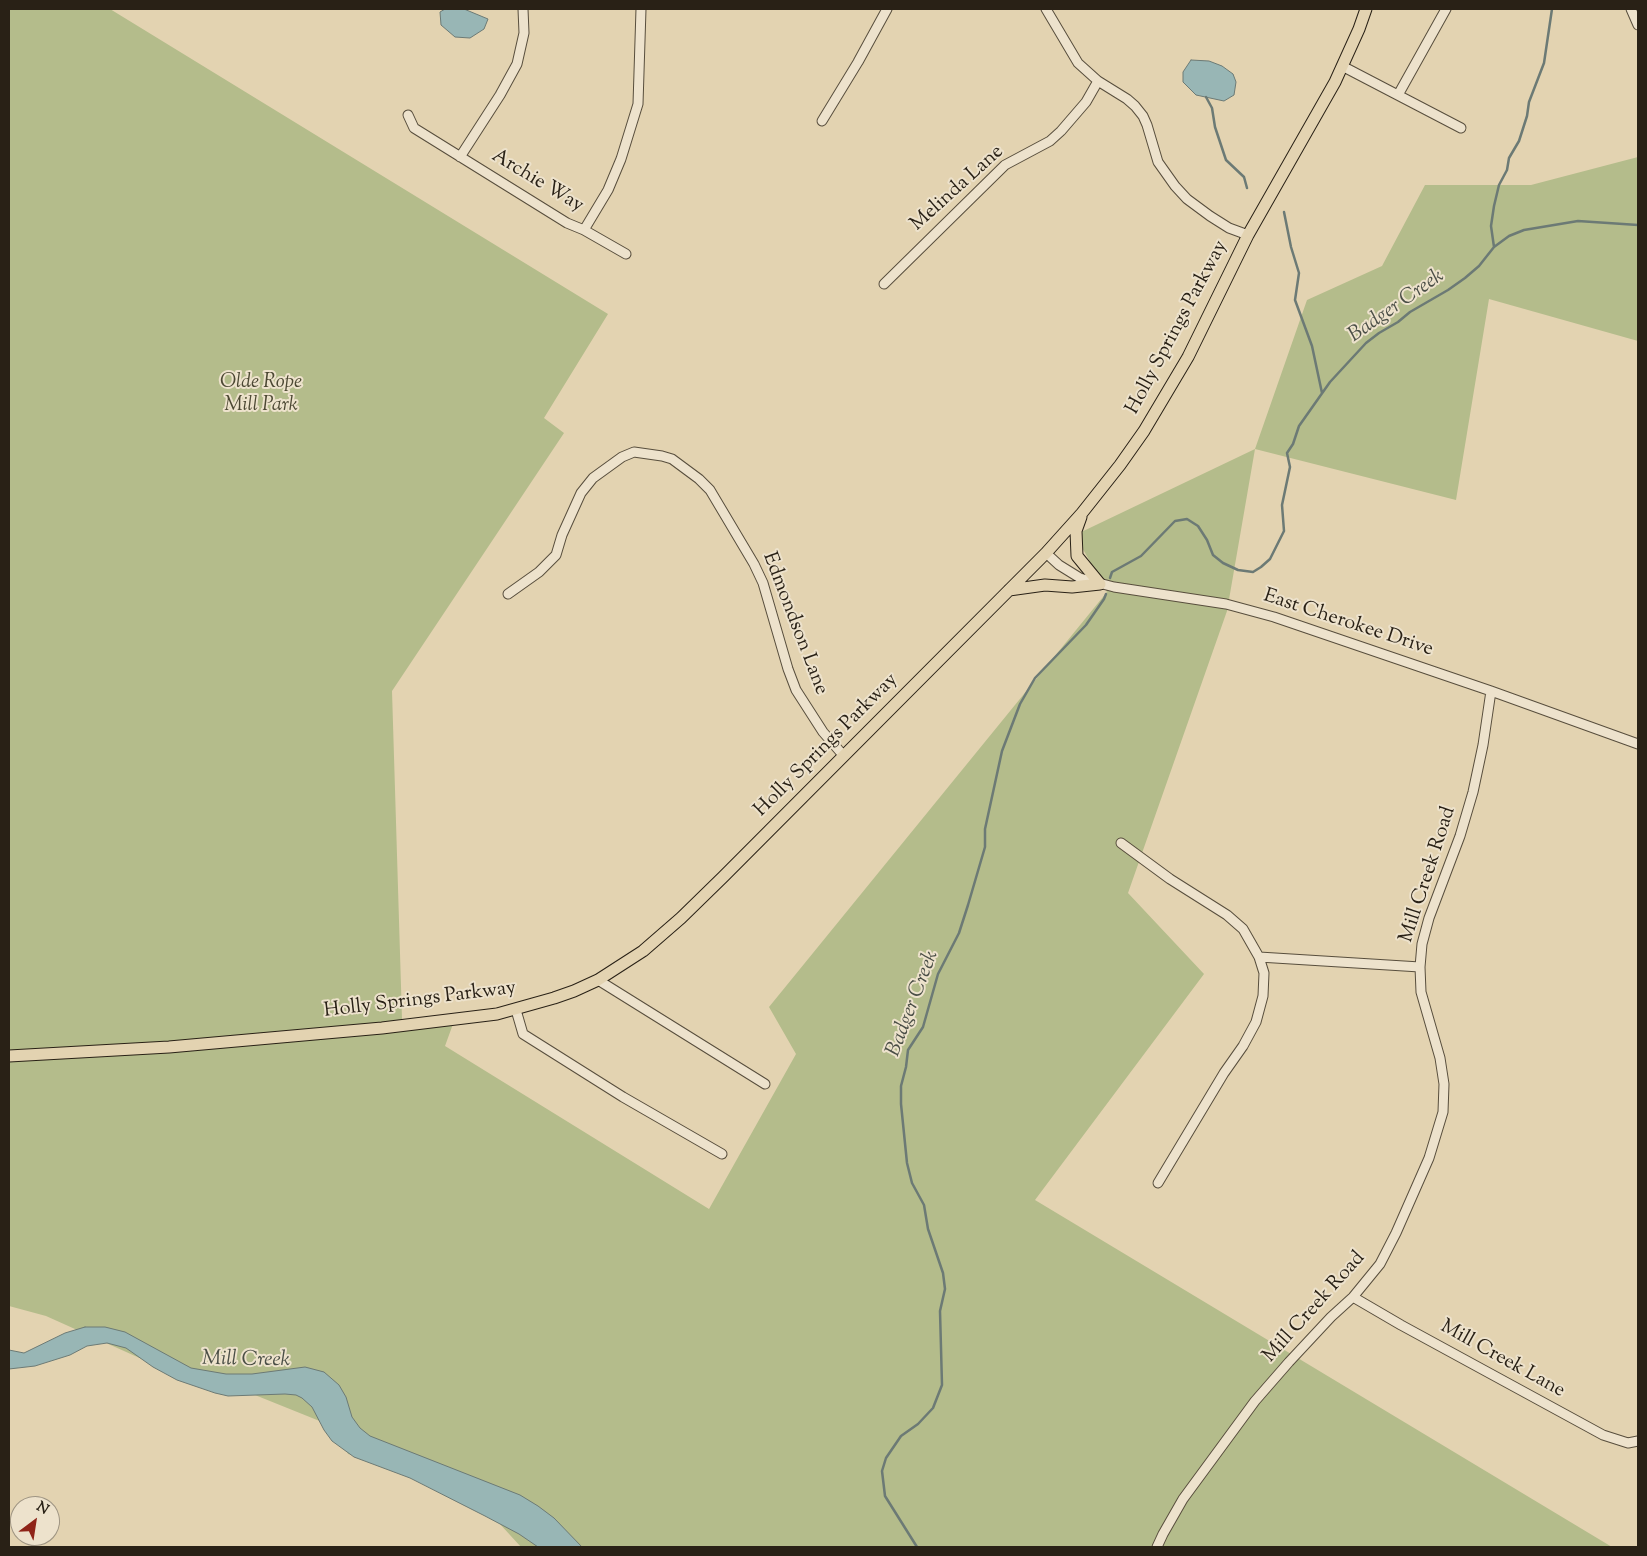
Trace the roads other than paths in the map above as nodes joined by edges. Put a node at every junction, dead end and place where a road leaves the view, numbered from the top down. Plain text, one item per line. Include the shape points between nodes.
1 (523, 9) edge
2 (641, 9) edge
3 (887, 9) edge
4 (1047, 9) edge
5 (1366, 9) edge
6 (1446, 9) edge
7 (1631, 9) edge
8 (1638, 25) edge
9 (1342, 66) junction
10 (1098, 81) junction
11 (1398, 96) junction
12 (408, 115) dead end
13 (822, 121) dead end
14 (1461, 128) dead end
15 (460, 156) junction
16 (584, 230) junction
17 (1248, 234) junction
18 (626, 254) dead end
19 (884, 284) dead end
20 (1082, 513) junction
21 (1046, 553) junction
22 (1100, 584) junction
23 (1009, 590) junction
24 (508, 594) dead end
25 (1491, 690) junction
26 (1638, 744) edge
27 (843, 755) junction
28 (1120, 843) dead end
29 (1259, 957) junction
30 (1420, 967) junction
31 (598, 980) junction
32 (516, 1010) junction
33 (9, 1056) edge
34 (765, 1084) dead end
35 (722, 1154) dead end
36 (1158, 1183) dead end
37 (1353, 1297) junction
38 (1638, 1440) edge
39 (1157, 1547) edge

1 - 15 street via 524,33 517,64
2 - 16 street, Archie Way via 638,104 608,190
3 - 13 street
4 - 10 street via 1078,63
5 - 9 main road, Holly Springs Parkway
6 - 11 street
7 - 8 street
9 - 11 street
9 - 17 main road, Holly Springs Parkway
10 - 17 street via 1127,99 1143,116 1158,162 1181,192 1229,228
10 - 19 street, Melinda Lane via 1086,102 1050,142 1005,165
11 - 14 street
12 - 15 street, Archie Way via 414,128
15 - 16 street, Archie Way via 567,223
16 - 18 street
17 - 20 main road, Holly Springs Parkway via 1204,328 1169,391 1134,447
20 - 21 main road, Holly Springs Parkway
20 - 22 main road via 1076,532 1078,556
21 - 22 street, East Cherokee Drive via 1070,573
21 - 23 main road, Holly Springs Parkway
22 - 23 main road via 1045,585
22 - 25 street, East Cherokee Drive via 1226,604 1274,617
23 - 27 main road, Holly Springs Parkway
24 - 27 street, Edmondson Lane via 556,555 581,492 594,478 634,452 672,459 710,490 754,564 763,583 796,690 823,732
25 - 26 street, East Cherokee Drive
25 - 30 street, Mill Creek Road via 1473,792 1429,918
27 - 31 main road, Holly Springs Parkway via 668,930 643,951
28 - 29 street via 1227,915 1243,929
29 - 30 street
29 - 36 street via 1264,973 1263,996 1256,1022
30 - 37 street, Mill Creek Road via 1421,992 1440,1058 1444,1084 1443,1112 1429,1158 1396,1233 1380,1264
31 - 32 main road, Holly Springs Parkway
31 - 34 street
32 - 33 main road, Holly Springs Parkway via 382,1028
32 - 35 street via 523,1034
37 - 38 street, Mill Creek Lane via 1603,1435 1628,1443
37 - 39 street, Mill Creek Road via 1256,1401 1183,1499

